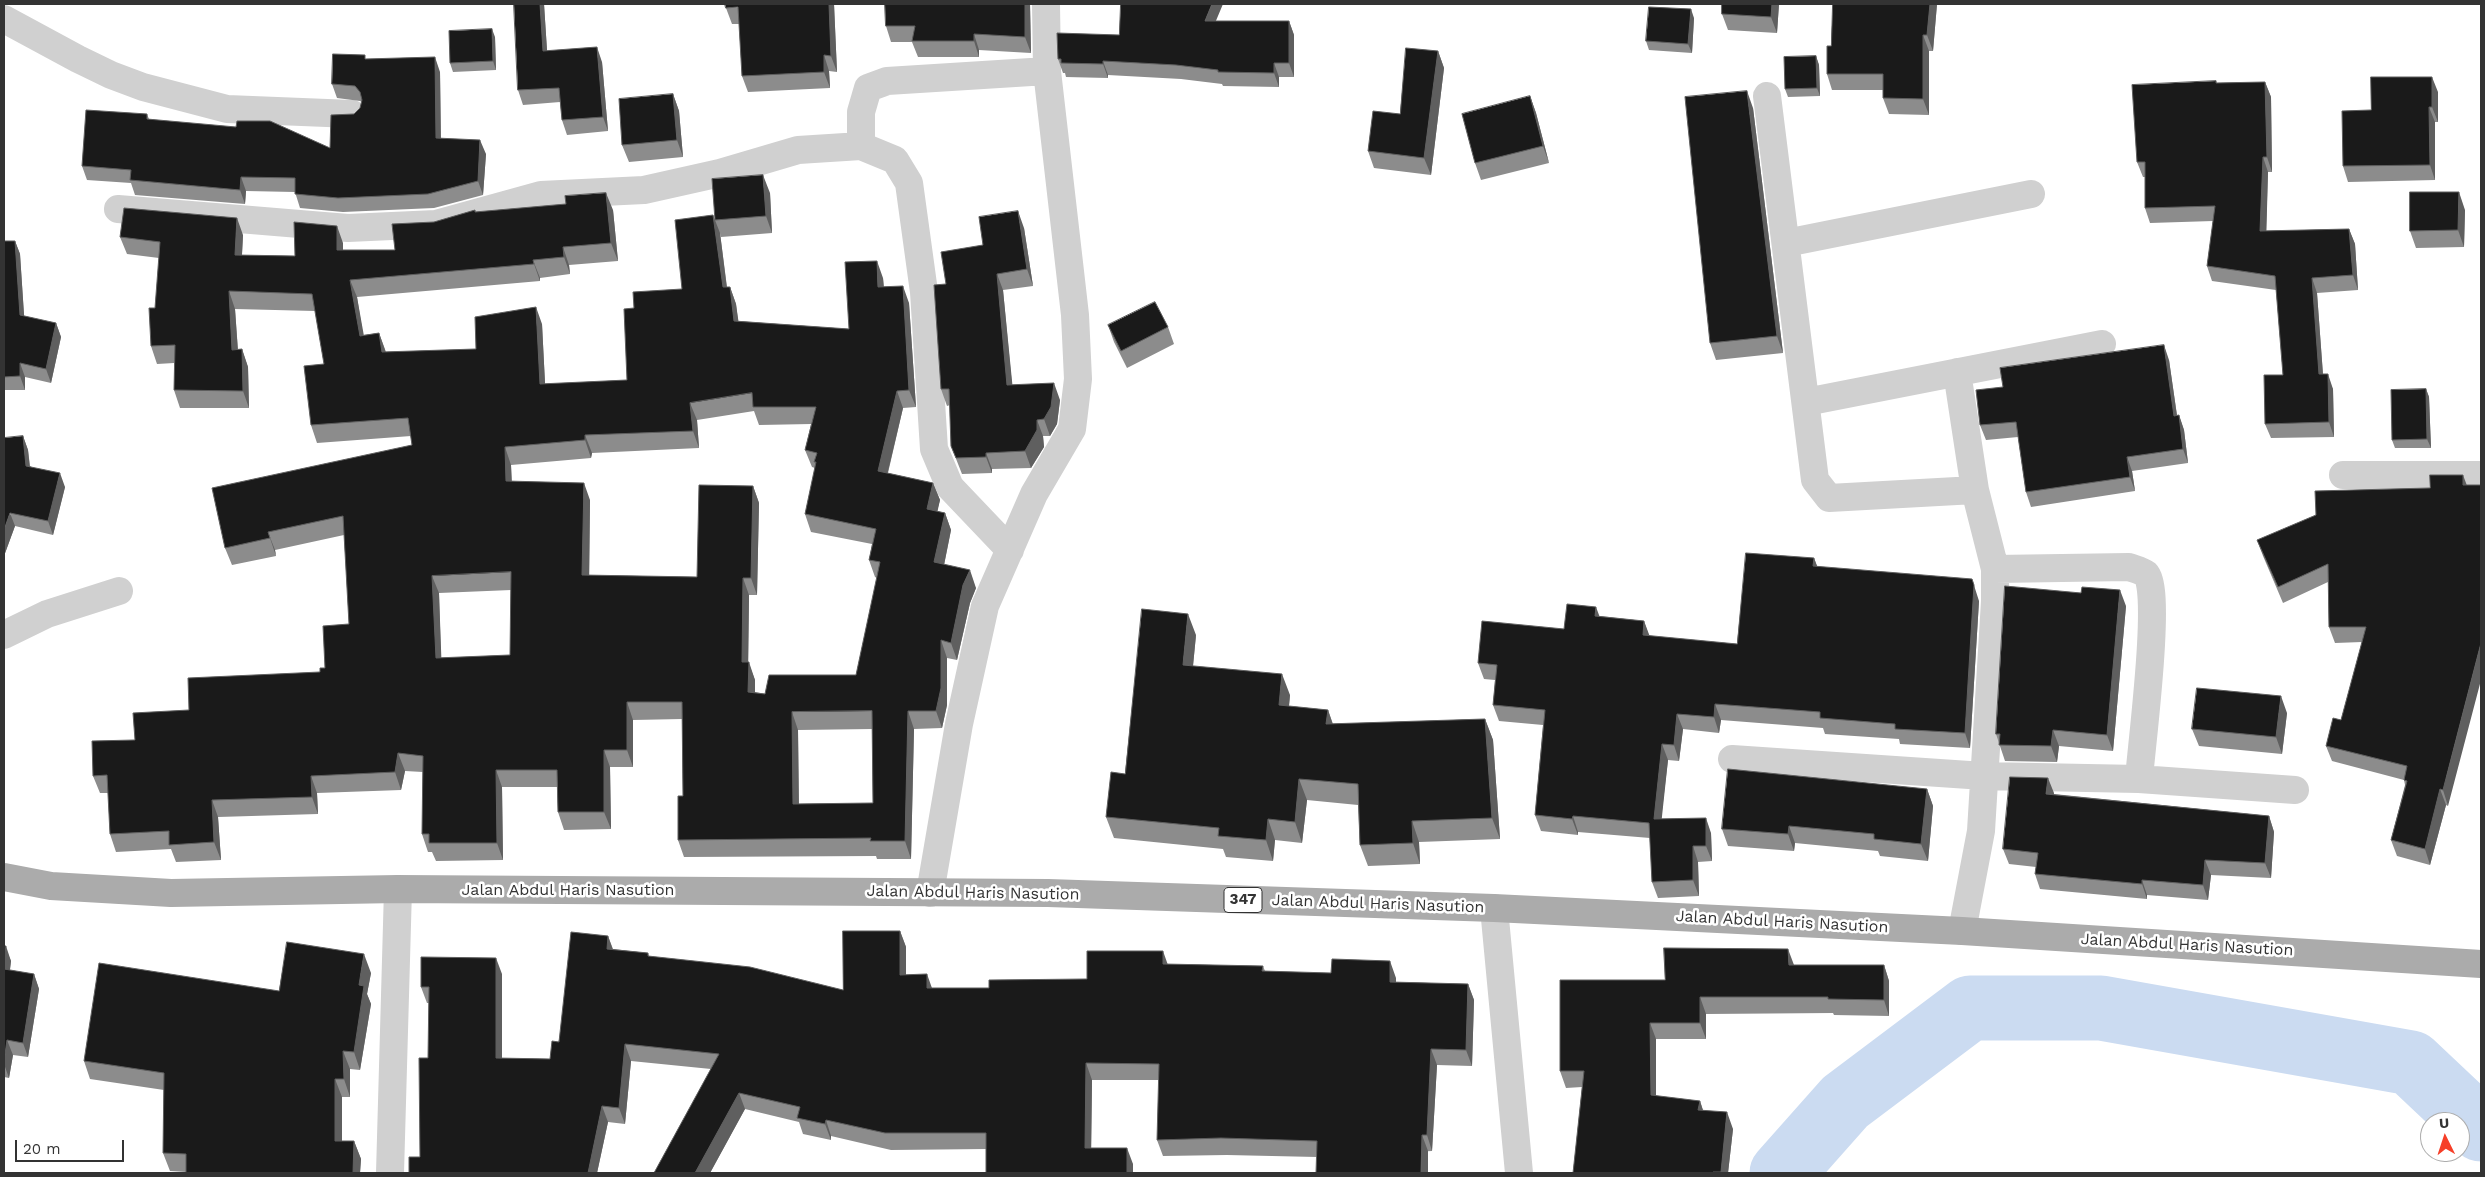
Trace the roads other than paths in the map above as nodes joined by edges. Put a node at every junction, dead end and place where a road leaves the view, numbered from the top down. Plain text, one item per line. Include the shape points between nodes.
1 (1046, 4) edge
2 (4, 18) edge
3 (1047, 71) junction
4 (1767, 96) dead end
5 (352, 114) edge
6 (861, 146) junction
7 (2031, 194) dead end
8 (118, 209) dead end
9 (1786, 243) junction
10 (2102, 344) dead end
11 (1957, 372) junction
12 (1806, 402) junction
13 (2343, 475) dead end
14 (2481, 475) edge
15 (1975, 490) junction
16 (1010, 550) junction
17 (1995, 569) junction
18 (118, 591) dead end
19 (4, 635) edge
20 (1732, 759) dead end
21 (1984, 776) junction
22 (2139, 779) junction
23 (2295, 790) dead end
24 (4, 877) edge
25 (398, 889) junction
26 (930, 893) junction
27 (1494, 908) junction
28 (1962, 932) junction
29 (2481, 964) edge
30 (390, 1173) edge
31 (1519, 1173) edge

1 - 3 street
2 - 5 street via 78,59 142,86 227,109
3 - 6 street via 887,81 868,88 861,112
3 - 16 street via 1075,315 1078,379 1072,429 1034,494
4 - 9 street
6 - 8 street via 798,150 720,173 644,190 540,196 436,224 348,228
6 - 16 street via 895,160 908,184 924,292 934,449 950,487
7 - 9 street
9 - 12 street
10 - 11 street
11 - 12 street
11 - 15 street
12 - 15 street via 1815,480 1829,498
13 - 14 street
15 - 17 street
16 - 26 street via 985,606 959,724
17 - 21 street
17 - 22 street via 2129,567 2146,574 2151,583 2153,618
18 - 19 street via 47,614
20 - 21 street
21 - 22 street
21 - 28 street via 1981,831
22 - 23 street
24 - 25 main road, Jalan Abdul Haris Nasution / 347 via 50,886 171,893
25 - 26 main road, Jalan Abdul Haris Nasution / 347
25 - 30 street
26 - 27 main road, Jalan Abdul Haris Nasution / 347 via 1048,893
27 - 28 main road, Jalan Abdul Haris Nasution / 347
27 - 31 street
28 - 29 main road, Jalan Abdul Haris Nasution / 347

